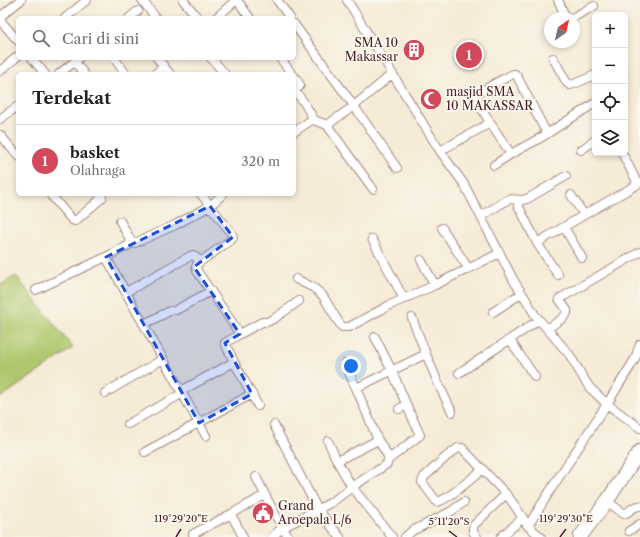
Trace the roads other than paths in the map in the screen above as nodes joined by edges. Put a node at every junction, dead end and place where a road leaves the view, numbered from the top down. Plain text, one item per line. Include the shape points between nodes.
1 (6, 0) edge
2 (21, 0) edge
3 (87, 0) edge
4 (142, 0) edge
5 (236, 0) edge
6 (276, 0) edge
7 (347, 0) edge
8 (558, 0) edge
9 (185, 1) edge
10 (594, 6) dead end
11 (12, 8) junction
12 (138, 11) dead end
13 (563, 12) edge
14 (580, 14) edge
15 (67, 16) edge
16 (132, 16) edge
17 (154, 16) edge
18 (196, 16) edge
19 (218, 16) edge
20 (248, 16) edge
21 (288, 16) edge
22 (0, 18) edge
23 (296, 27) edge
24 (16, 38) edge
25 (16, 58) edge
26 (553, 58) dead end
27 (34, 60) edge
28 (77, 60) edge
29 (116, 60) edge
30 (159, 60) edge
31 (213, 60) edge
32 (282, 60) edge
33 (164, 66) junction
34 (0, 70) edge
35 (43, 72) edge
36 (62, 72) edge
37 (83, 72) edge
38 (124, 72) edge
39 (157, 72) edge
40 (168, 72) edge
41 (223, 72) edge
42 (291, 72) edge
43 (392, 74) junction
44 (592, 76) edge
45 (296, 79) edge
46 (296, 90) edge
47 (296, 93) edge
48 (592, 105) edge
49 (354, 106) junction
50 (16, 107) edge
51 (0, 119) edge
52 (314, 120) junction
53 (490, 123) junction
54 (327, 125) junction
55 (296, 130) edge
56 (547, 134) junction
57 (0, 135) edge
58 (592, 142) edge
59 (581, 150) dead end
60 (440, 151) junction
61 (16, 154) edge
62 (511, 154) junction
63 (624, 156) edge
64 (494, 165) dead end
65 (397, 168) dead end
66 (566, 176) dead end
67 (639, 184) edge
68 (373, 189) dead end
69 (571, 195) dead end
70 (52, 196) edge
71 (100, 196) edge
72 (202, 196) edge
73 (221, 196) edge
74 (518, 205) dead end
75 (210, 206) junction
76 (584, 215) junction
77 (481, 216) junction
78 (120, 221) dead end
79 (442, 228) dead end
80 (564, 228) junction
81 (372, 239) dead end
82 (133, 243) junction
83 (537, 243) junction
84 (640, 252) edge
85 (500, 253) junction
86 (106, 258) junction
87 (582, 258) dead end
88 (421, 260) dead end
89 (200, 262) junction
90 (468, 268) junction
91 (558, 275) dead end
92 (296, 279) dead end
93 (435, 285) junction
94 (36, 290) dead end
95 (211, 291) junction
96 (126, 292) junction
97 (522, 293) junction
98 (404, 299) junction
99 (298, 301) dead end
100 (493, 312) dead end
101 (412, 318) dead end
102 (539, 320) junction
103 (144, 324) junction
104 (547, 328) junction
105 (240, 334) junction
106 (375, 337) dead end
107 (510, 340) junction
108 (640, 344) edge
109 (426, 354) junction
110 (164, 359) junction
111 (234, 362) junction
112 (345, 364) dead end
113 (392, 371) junction
114 (460, 373) dead end
115 (535, 376) dead end
116 (356, 388) junction
117 (182, 392) junction
118 (105, 393) dead end
119 (252, 394) junction
120 (607, 404) junction
121 (258, 406) dead end
122 (452, 412) dead end
123 (199, 422) junction
124 (128, 424) dead end
125 (274, 425) dead end
126 (640, 428) edge
127 (206, 436) dead end
128 (378, 440) junction
129 (328, 441) dead end
130 (640, 450) edge
131 (145, 452) dead end
132 (388, 460) junction
133 (338, 462) junction
134 (483, 469) junction
135 (256, 477) dead end
136 (352, 487) junction
137 (506, 494) junction
138 (265, 495) junction
139 (607, 501) junction
140 (464, 502) dead end
141 (640, 506) edge
142 (318, 510) junction
143 (231, 514) junction
144 (523, 518) junction
145 (640, 524) edge
146 (528, 526) junction
147 (282, 528) junction
148 (629, 531) dead end
149 (194, 537) edge
150 (243, 537) edge
151 (272, 537) edge
152 (289, 537) edge
153 (340, 537) edge
154 (392, 537) edge
155 (405, 537) edge
156 (477, 537) edge
157 (501, 537) edge
158 (541, 537) edge
159 (580, 537) edge

1 - 11 street
2 - 11 street
3 - 15 street
4 - 17 street
5 - 19 street
5 - 20 street
6 - 21 street
7 - 43 street
8 - 13 street
9 - 18 street
10 - 14 street
11 - 22 street
12 - 16 street
22 - 24 street
23 - 49 street
25 - 34 street
26 - 44 street via 570,85
27 - 35 street
28 - 36 street
28 - 37 street
29 - 38 street
30 - 33 street
31 - 41 street
32 - 42 street
33 - 39 street
33 - 40 street
43 - 49 street
43 - 60 street
45 - 46 street via 300,85
47 - 52 street
48 - 56 street
49 - 54 street
49 - 65 street
50 - 51 street
52 - 54 street
52 - 55 street
53 - 56 street via 476,98 480,93 515,74
53 - 60 street
53 - 62 street
54 - 68 street
56 - 62 street
57 - 61 street
58 - 59 street
60 - 77 street via 464,184
62 - 64 street
63 - 67 street
66 - 77 street via 526,199 509,199
67 - 76 street
69 - 76 street
70 - 71 street via 75,221 102,198
72 - 75 street
73 - 75 street
74 - 83 street
75 - 82 street
75 - 89 street via 233,236
76 - 80 street
77 - 85 street
78 - 82 street
79 - 90 street
80 - 83 street
80 - 87 street
81 - 98 street
82 - 86 street
83 - 91 street
84 - 104 street via 559,299 567,313
85 - 90 street
85 - 97 street
86 - 94 street
86 - 96 street
88 - 93 street
89 - 95 street via 196,267 197,271
89 - 96 street via 193,255 190,256
90 - 93 street
92 - 98 street via 323,296 342,327 349,327
93 - 98 street
95 - 103 street
95 - 105 street
96 - 103 street
97 - 100 street
97 - 102 street
99 - 105 street via 275,318
101 - 109 street
102 - 104 street
102 - 107 street
103 - 110 street
104 - 120 street via 570,354 590,388
105 - 111 street via 226,343
106 - 113 street
107 - 114 street
107 - 115 street
108 - 120 street
109 - 113 street
109 - 122 street
110 - 117 street
110 - 118 street
111 - 117 street
111 - 119 street
112 - 116 street
113 - 116 street
113 - 132 street via 403,407 420,435
116 - 128 street
117 - 123 street
117 - 124 street
119 - 121 street
119 - 123 street
120 - 126 street
120 - 146 street
123 - 127 street
123 - 131 street
125 - 142 street
128 - 132 street
128 - 133 street
129 - 133 street
130 - 139 main road
132 - 136 street via 387,464
133 - 136 street
134 - 134 street via 439,502 422,482 424,477 458,448 462,448
134 - 137 street
135 - 138 street
136 - 142 street
136 - 154 street
137 - 144 street
137 - 156 street via 473,526 473,532
138 - 143 street
138 - 147 street
139 - 141 street via 624,514
139 - 159 main road
140 - 155 street
142 - 147 street
142 - 153 street
143 - 149 street via 193,534
143 - 150 street
144 - 146 street
144 - 157 street
145 - 148 street
146 - 158 street
147 - 151 street
147 - 152 street

